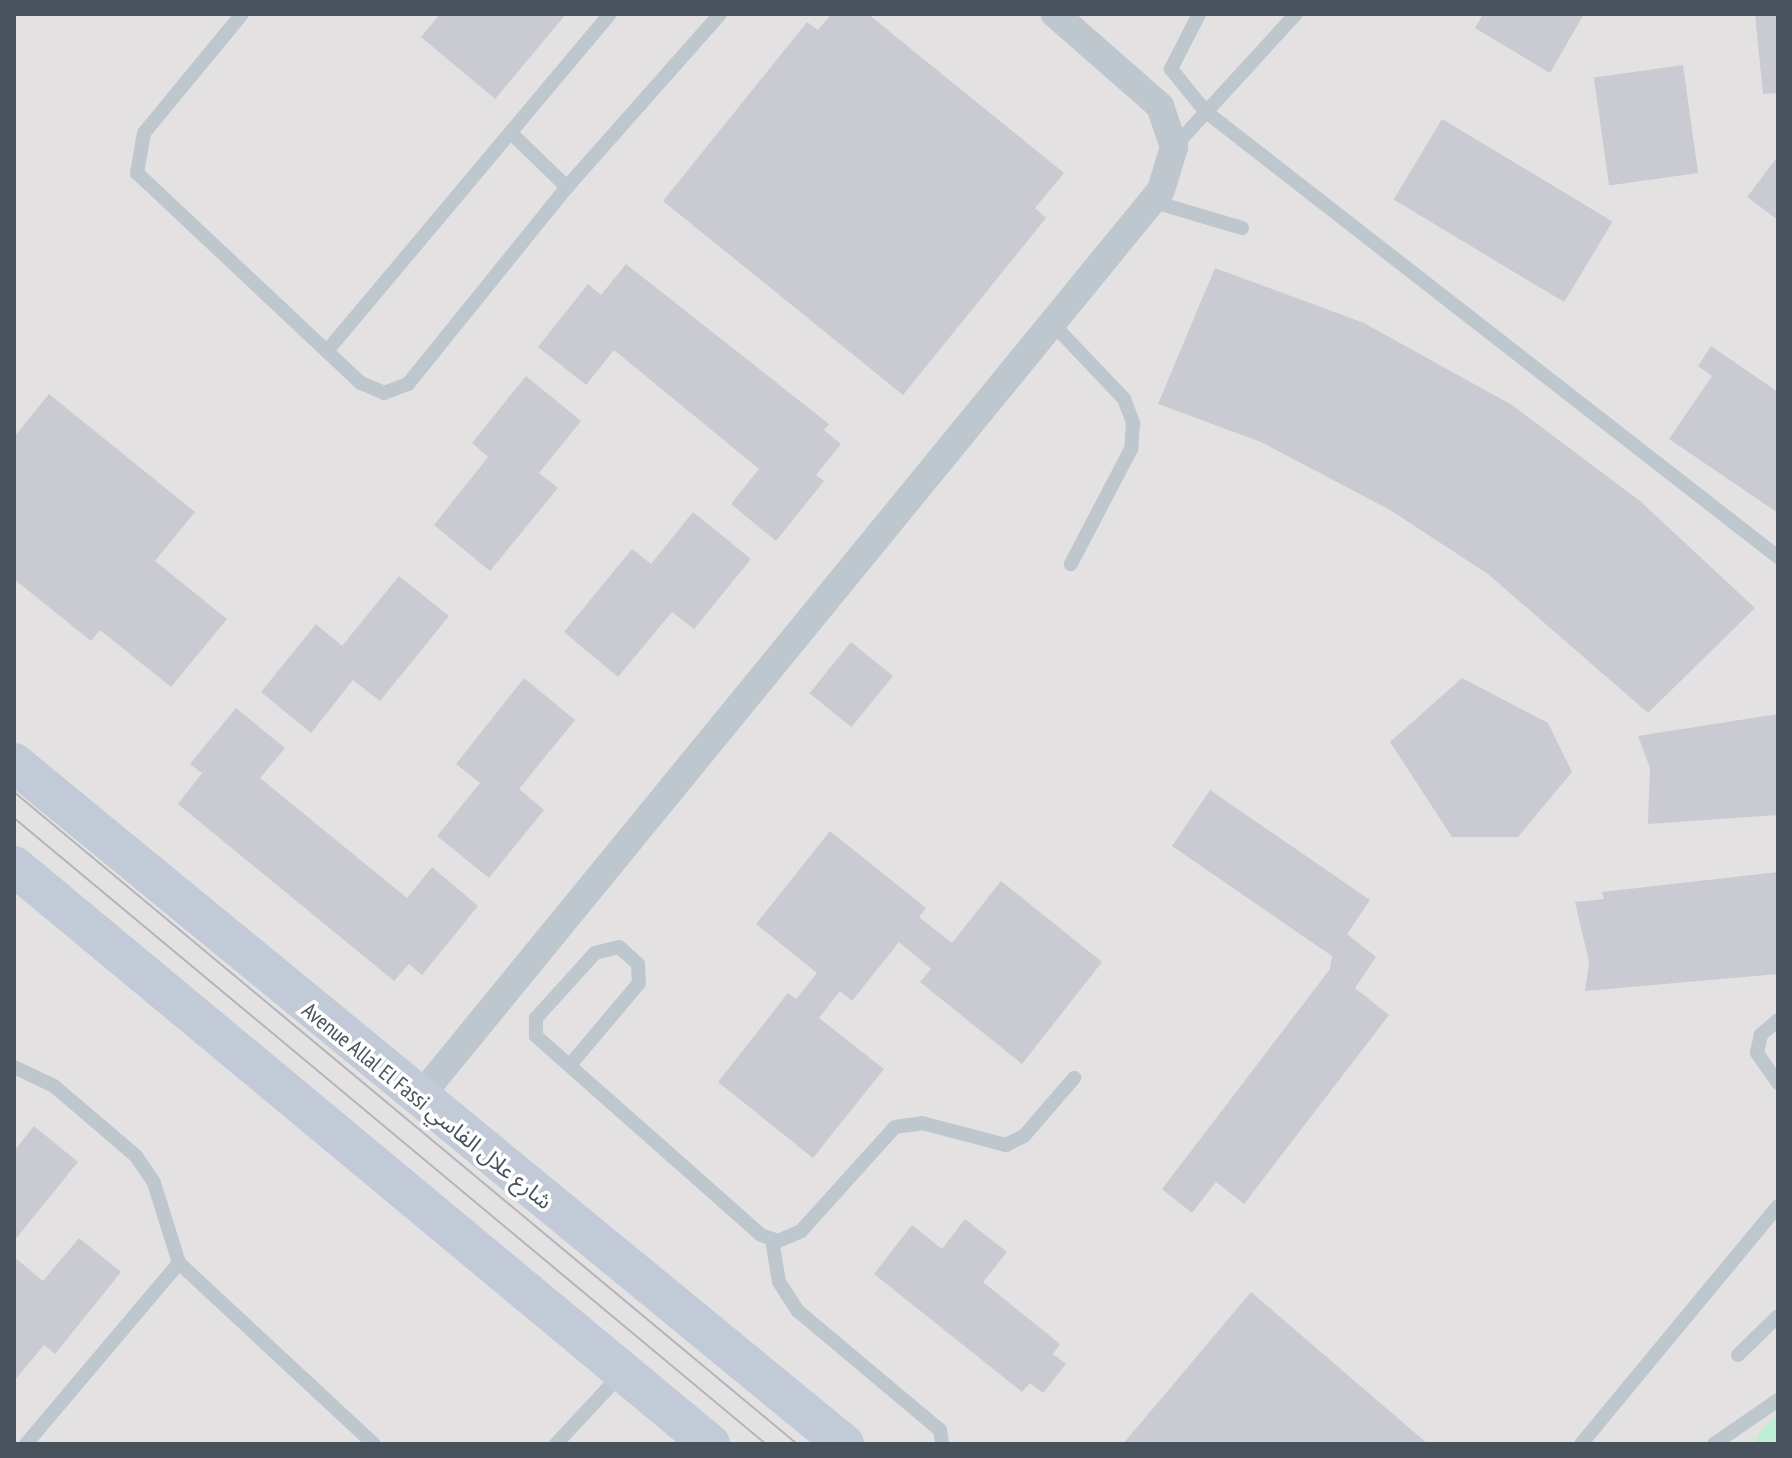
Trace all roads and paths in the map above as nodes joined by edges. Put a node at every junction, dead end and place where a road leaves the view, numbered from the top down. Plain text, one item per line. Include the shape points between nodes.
1 (242, 14) edge
2 (610, 14) edge
3 (720, 14) edge
4 (1055, 14) edge
5 (1199, 14) edge
6 (1296, 14) edge
7 (1205, 111) junction
8 (511, 133) junction
9 (1174, 147) junction
10 (567, 187) junction
11 (1151, 201) junction
12 (1242, 228) dead end
13 (1052, 323) junction
14 (327, 351) junction
15 (1778, 557) edge
16 (1071, 564) dead end
17 (14, 763) edge
18 (14, 866) edge
19 (1778, 1020) edge
20 (570, 1065) junction
21 (14, 1067) edge
22 (1074, 1078) dead end
23 (1778, 1083) edge
24 (418, 1099) junction
25 (1778, 1206) edge
26 (772, 1240) junction
27 (179, 1263) junction
28 (1778, 1316) edge
29 (1738, 1355) dead end
30 (623, 1372) junction
31 (1778, 1400) edge
32 (558, 1443) edge
33 (26, 1444) edge
34 (374, 1444) edge
35 (710, 1444) edge
36 (844, 1444) edge
37 (942, 1444) edge
38 (1581, 1444) edge
39 (1714, 1444) edge

1 - 14 lane via 144,133 137,173
2 - 8 lane
3 - 10 lane
4 - 9 street via 1160,106
5 - 7 lane via 1171,69
6 - 7 lane
7 - 9 lane
7 - 15 lane
8 - 10 lane
8 - 14 lane
9 - 11 street via 1169,176
10 - 14 lane via 408,384 372,390
11 - 12 lane
11 - 13 street
13 - 16 lane via 1117,389 1133,423 1131,449
13 - 24 street
17 - 24 street, Avenue Allal El Fassi شارع علال الفاسي
18 - 30 street
19 - 23 lane via 1761,1035 1757,1053
20 - 20 lane via 639,983 638,964 619,947 600,948 536,1018 536,1036
20 - 26 lane
21 - 27 lane via 54,1086 136,1156 154,1183
22 - 26 lane via 1024,1136 1006,1145 922,1123 895,1127 797,1235
24 - 36 street, Avenue Allal El Fassi شارع علال الفاسي
25 - 38 lane
26 - 37 lane via 779,1282 798,1311 940,1430
27 - 33 lane
27 - 34 lane
28 - 29 lane
30 - 32 lane
30 - 35 street
31 - 39 lane

